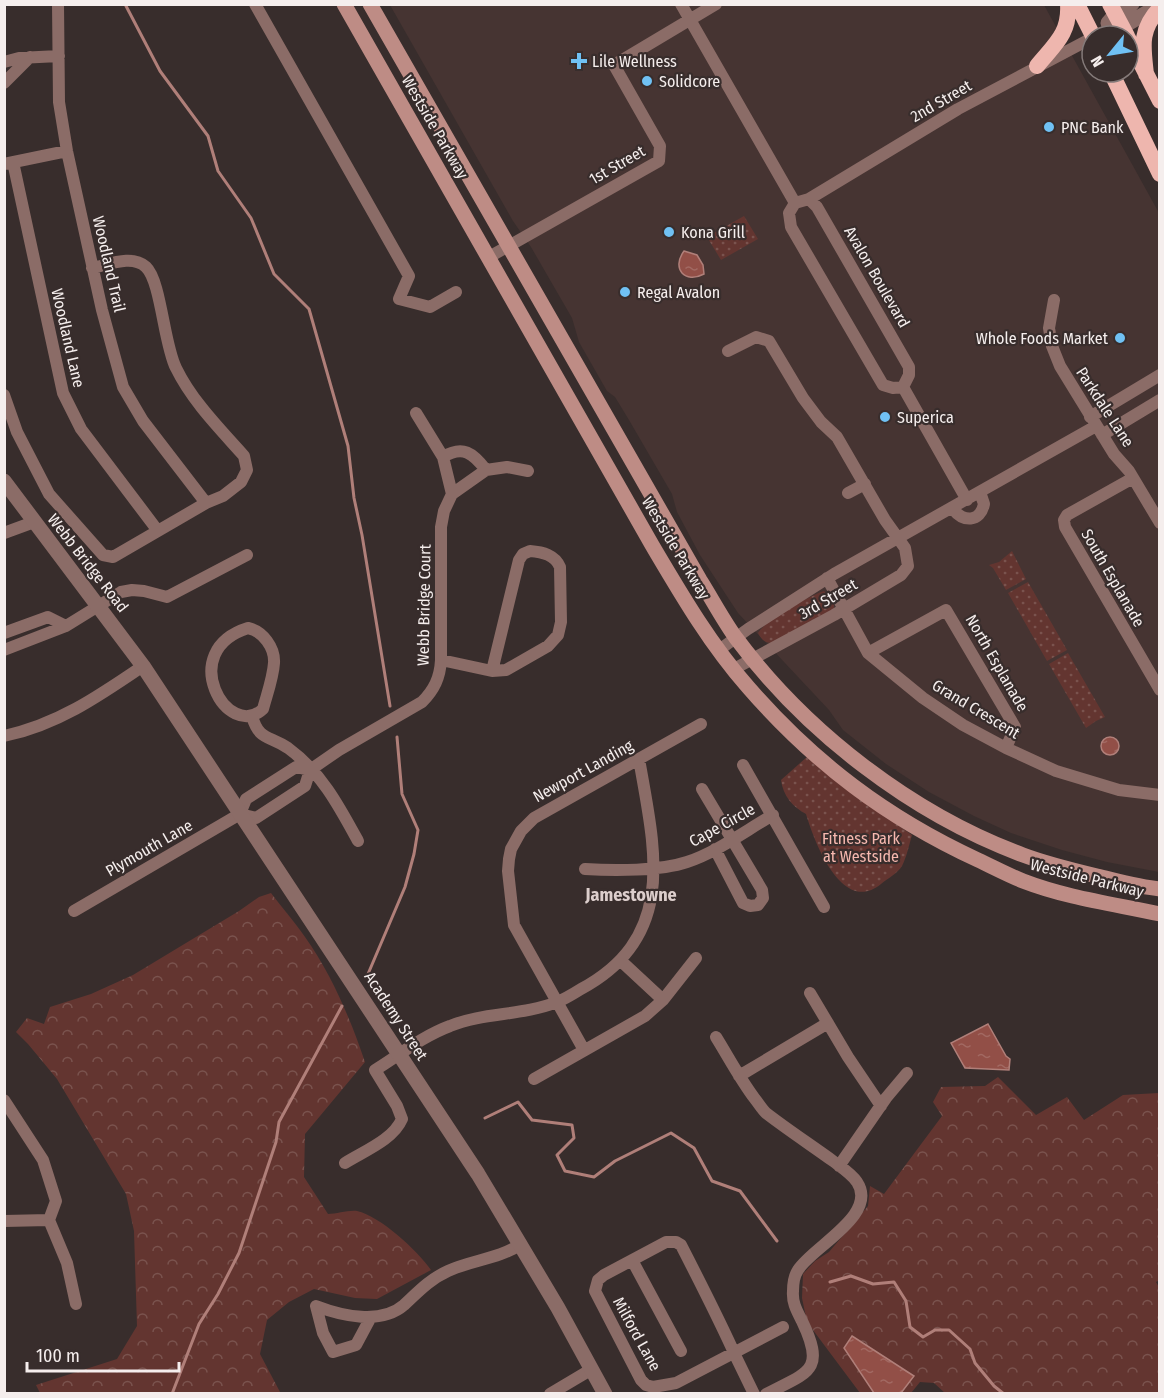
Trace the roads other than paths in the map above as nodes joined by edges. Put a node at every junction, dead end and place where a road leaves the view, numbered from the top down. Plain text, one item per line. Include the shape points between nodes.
1 (58, 4) edge
2 (255, 4) edge
3 (344, 4) edge
4 (370, 4) edge
5 (681, 4) edge
6 (716, 4) edge
7 (1068, 4) edge
8 (1077, 4) edge
9 (1132, 4) edge
10 (1160, 6) edge
11 (690, 20) junction
12 (1087, 24) edge
13 (1120, 24) edge
14 (1080, 44) edge
15 (59, 56) junction
16 (30, 57) junction
17 (4, 62) edge
18 (1140, 62) edge
19 (1037, 66) junction
20 (1146, 74) junction
21 (4, 83) edge
22 (1117, 84) edge
23 (1160, 101) edge
24 (67, 151) junction
25 (9, 163) edge
26 (1160, 174) edge
27 (809, 199) junction
28 (795, 203) junction
29 (508, 246) junction
30 (489, 257) junction
31 (92, 268) junction
32 (456, 292) dead end
33 (1054, 300) dead end
34 (728, 351) dead end
35 (1160, 375) edge
36 (903, 387) junction
37 (4, 395) edge
38 (1160, 400) edge
39 (416, 413) dead end
40 (1096, 426) junction
41 (443, 457) junction
42 (486, 470) junction
43 (528, 471) dead end
44 (1133, 478) junction
45 (4, 482) edge
46 (865, 484) junction
47 (980, 492) junction
48 (452, 494) junction
49 (848, 494) dead end
50 (967, 500) junction
51 (206, 503) junction
52 (953, 508) junction
53 (34, 522) junction
54 (1160, 523) edge
55 (158, 531) junction
56 (4, 533) edge
57 (898, 538) junction
58 (246, 555) dead end
59 (827, 578) junction
60 (100, 606) junction
61 (844, 609) junction
62 (66, 626) junction
63 (4, 633) edge
64 (735, 637) junction
65 (4, 650) edge
66 (719, 650) junction
67 (868, 653) junction
68 (753, 658) junction
69 (441, 660) junction
70 (143, 666) junction
71 (734, 669) junction
72 (492, 671) junction
73 (1160, 690) edge
74 (252, 716) junction
75 (701, 724) dead end
76 (4, 736) edge
77 (1006, 748) junction
78 (639, 759) junction
79 (743, 765) dead end
80 (310, 770) junction
81 (702, 789) dead end
82 (1160, 795) edge
83 (240, 813) junction
84 (773, 815) junction
85 (732, 839) junction
86 (358, 841) dead end
87 (714, 849) junction
88 (654, 867) junction
89 (585, 869) dead end
90 (1160, 889) edge
91 (824, 907) dead end
92 (74, 911) dead end
93 (1160, 914) edge
94 (696, 958) dead end
95 (621, 961) junction
96 (810, 993) dead end
97 (663, 1000) junction
98 (557, 1002) junction
99 (828, 1023) junction
100 (716, 1037) dead end
101 (585, 1050) junction
102 (400, 1055) junction
103 (907, 1073) dead end
104 (739, 1076) junction
105 (534, 1079) dead end
106 (4, 1100) edge
107 (881, 1106) junction
108 (345, 1163) dead end
109 (839, 1166) junction
110 (49, 1220) junction
111 (4, 1221) edge
112 (521, 1244) junction
113 (632, 1260) junction
114 (76, 1304) dead end
115 (371, 1317) junction
116 (783, 1327) dead end
117 (681, 1351) dead end
118 (734, 1353) junction
119 (592, 1369) junction
120 (550, 1394) edge
121 (605, 1394) edge
122 (754, 1394) edge
123 (766, 1394) edge

1 - 15 street, Woodland Trail
2 - 32 street via 409,276 399,299 430,307
3 - 30 main road, Westside Parkway
4 - 29 main road, Westside Parkway
5 - 11 street
6 - 11 street, 1st Street
7 - 19 highway via 1066,29
8 - 12 highway
9 - 13 street
10 - 13 street
10 - 20 highway via 1143,35
11 - 28 street
11 - 29 street, 1st Street via 614,65 660,146 659,161
14 - 19 street, 2nd Street
15 - 16 street
15 - 24 street, Woodland Trail via 59,102
16 - 17 street
16 - 21 street
18 - 20 highway
19 - 27 street, 2nd Street
20 - 23 highway
22 - 26 highway
24 - 25 street, Woodland Lane
24 - 31 street, Woodland Trail
25 - 55 street, Woodland Lane via 63,393 81,429
27 - 28 street
27 - 36 street, Avalon Boulevard via 909,367
28 - 36 street via 789,213 791,227 883,385
29 - 30 street, 1st Street
29 - 64 main road, Westside Parkway
30 - 66 main road, Westside Parkway via 657,555
31 - 51 street, Woodland Trail via 123,387 142,421
31 - 51 street via 123,261 137,261 147,267 175,366 187,387 244,456 247,470 240,482
33 - 40 street, Parkdale Lane via 1049,328 1052,346
34 - 46 street via 756,336 769,341 803,398 837,437
35 - 40 street, 3rd Street
36 - 50 street
37 - 55 street via 17,432 49,494 103,555 112,557
38 - 40 street, 3rd Street
39 - 41 street
40 - 44 street, Parkdale Lane
40 - 47 street, 3rd Street
41 - 42 street via 453,451 465,452 476,457
41 - 48 street
42 - 43 street via 507,467
42 - 48 street
44 - 54 street, Parkdale Lane
44 - 73 street, South Esplanade via 1064,520
45 - 53 street, Webb Bridge Road
46 - 49 street
46 - 57 street
47 - 50 street, 3rd Street
47 - 52 street via 984,509 977,517 962,518
48 - 69 street, Webb Bridge Court via 441,527
50 - 52 street, 3rd Street
51 - 55 street
52 - 57 street, 3rd Street
53 - 56 street
53 - 60 street, Webb Bridge Road
57 - 59 street, 3rd Street
57 - 61 street, 3rd Street via 908,557 905,571
58 - 60 street via 167,597 132,590 121,592
59 - 61 street, Grand Crescent
59 - 64 street, 3rd Street
60 - 62 street
60 - 70 street, Webb Bridge Road
61 - 67 street, Grand Crescent
61 - 68 street, 3rd Street
62 - 63 street via 48,616
62 - 65 street
64 - 66 street, 3rd Street
64 - 68 main road, Westside Parkway
66 - 71 main road, Westside Parkway
67 - 77 street, Grand Crescent via 923,698
67 - 77 street, North Esplanade via 946,610 1015,727
68 - 71 street, 3rd Street
68 - 90 main road, Westside Parkway via 815,726 872,772 966,830 1023,855
69 - 72 street
69 - 80 street, Webb Bridge Court via 436,684 422,702
70 - 76 street via 63,717
70 - 83 street, Academy Street
71 - 93 main road, Westside Parkway via 821,762 890,814 934,840 1022,881
72 - 72 street via 506,670 548,646 558,635 560,567 552,556 530,551 519,560
74 - 74 street via 239,716 229,710 216,693 211,677 219,647 248,628 263,635 274,662 263,709
74 - 80 street via 258,733 288,749
75 - 78 street, Newport Landing
77 - 82 street, Grand Crescent via 1056,771 1119,790
78 - 88 street
78 - 98 street, Newport Landing via 534,818 511,849 508,871 514,925
79 - 84 street
80 - 83 street, Webb Bridge Court via 296,767 246,799
80 - 83 street, Webb Bridge Court via 305,786 256,818
80 - 86 street via 330,790
81 - 85 street
83 - 92 street, Plymouth Lane
83 - 102 street, Academy Street
84 - 85 street, Cape Circle
84 - 91 street, Cape Circle
85 - 87 street, Cape Circle
85 - 87 street via 762,890 763,898 758,905 743,903
87 - 88 street, Cape Circle via 686,862
88 - 89 street, Cape Circle
88 - 95 street via 648,918
94 - 97 street
95 - 97 street
95 - 98 street via 598,980
96 - 99 street
97 - 101 street via 645,1016
98 - 101 street, Newport Landing
98 - 102 street via 468,1019 435,1032
99 - 104 street
99 - 107 street
100 - 104 street
101 - 105 street
102 - 108 street via 375,1070 397,1106 402,1119 398,1128
102 - 112 street, Academy Street
103 - 107 street
104 - 109 street via 764,1111
106 - 110 street via 43,1160 56,1201
107 - 109 street
109 - 123 street via 856,1180 861,1201 842,1228 797,1270 793,1282 793,1303 812,1342 814,1358 800,1376
110 - 111 street
110 - 114 street via 67,1263
112 - 115 street via 501,1255 446,1272 389,1314
112 - 119 street, Academy Street
113 - 117 street, Milford Lane
113 - 118 street, Milford Lane via 670,1241 681,1245
113 - 118 street, Milford Lane via 598,1280 595,1291 646,1385 676,1383
115 - 115 street via 332,1312 316,1306 322,1333 333,1352 356,1346
116 - 118 street, Milford Lane
118 - 122 street, Milford Lane
119 - 120 street
119 - 121 street, Academy Street

